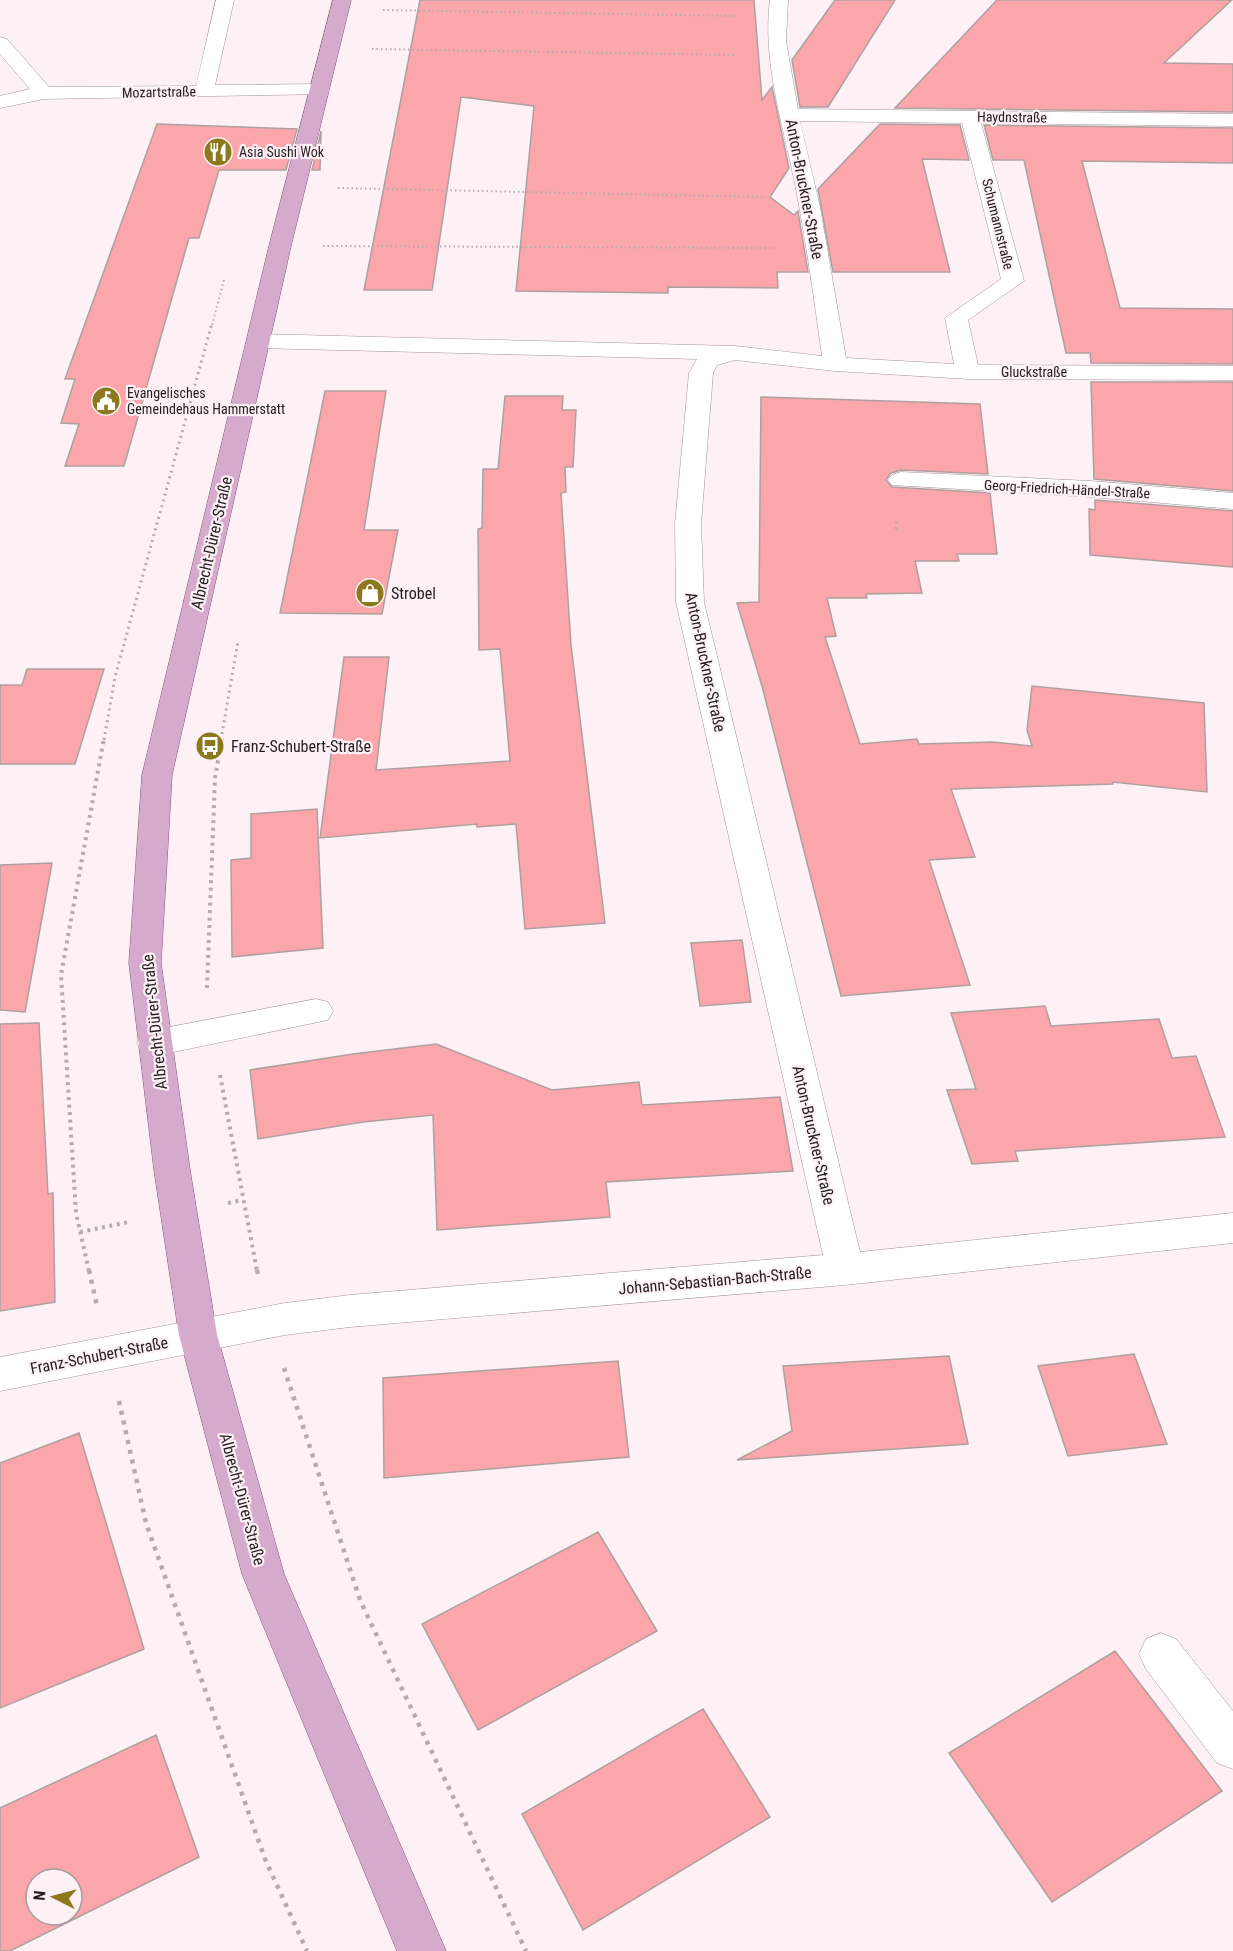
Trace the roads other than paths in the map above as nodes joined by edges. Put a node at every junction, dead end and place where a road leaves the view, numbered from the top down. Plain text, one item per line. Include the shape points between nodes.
1 (225, 0) edge
2 (342, 0) edge
3 (777, 8) edge
4 (0, 44) edge
5 (320, 90) junction
6 (204, 91) junction
7 (44, 93) junction
8 (0, 102) edge
9 (791, 115) junction
10 (970, 117) junction
11 (1233, 120) edge
12 (258, 340) junction
13 (735, 353) junction
14 (835, 364) junction
15 (968, 372) junction
16 (1233, 373) edge
17 (901, 480) dead end
18 (1233, 501) edge
19 (316, 1011) dead end
20 (154, 1043) junction
21 (1233, 1228) edge
22 (845, 1269) junction
23 (198, 1335) junction
24 (0, 1374) edge
25 (1161, 1654) dead end
26 (1233, 1747) edge
27 (422, 1951) edge

1 - 6 street
2 - 5 main road, Albrecht-Dürer-Straße
3 - 9 street, Anton-Bruckner-Straße via 779,56
4 - 7 street
5 - 6 street, Mozartstraße
5 - 12 main road, Albrecht-Dürer-Straße
6 - 7 street, Mozartstraße
7 - 8 street, Mozartstraße
9 - 10 street, Haydnstraße
9 - 14 street, Anton-Bruckner-Straße
10 - 11 street, Haydnstraße
10 - 15 street, Schumannstraße via 1013,281 956,318
12 - 13 street
12 - 20 main road, Albrecht-Dürer-Straße via 157,775 145,963
13 - 14 street, Anton-Bruckner-Straße
13 - 22 street, Anton-Bruckner-Straße via 708,360 701,373 688,524 690,602
14 - 15 street, Gluckstraße
15 - 16 street, Gluckstraße
17 - 18 street, Georg-Friedrich-Händel-Straße via 1091,489
19 - 20 street
20 - 23 main road, Albrecht-Dürer-Straße
21 - 22 street, Johann-Sebastian-Bach-Straße
22 - 23 street, Johann-Sebastian-Bach-Straße via 350,1311
23 - 24 street, Franz-Schubert-Straße
23 - 27 main road, Albrecht-Dürer-Straße via 263,1575
25 - 26 street

